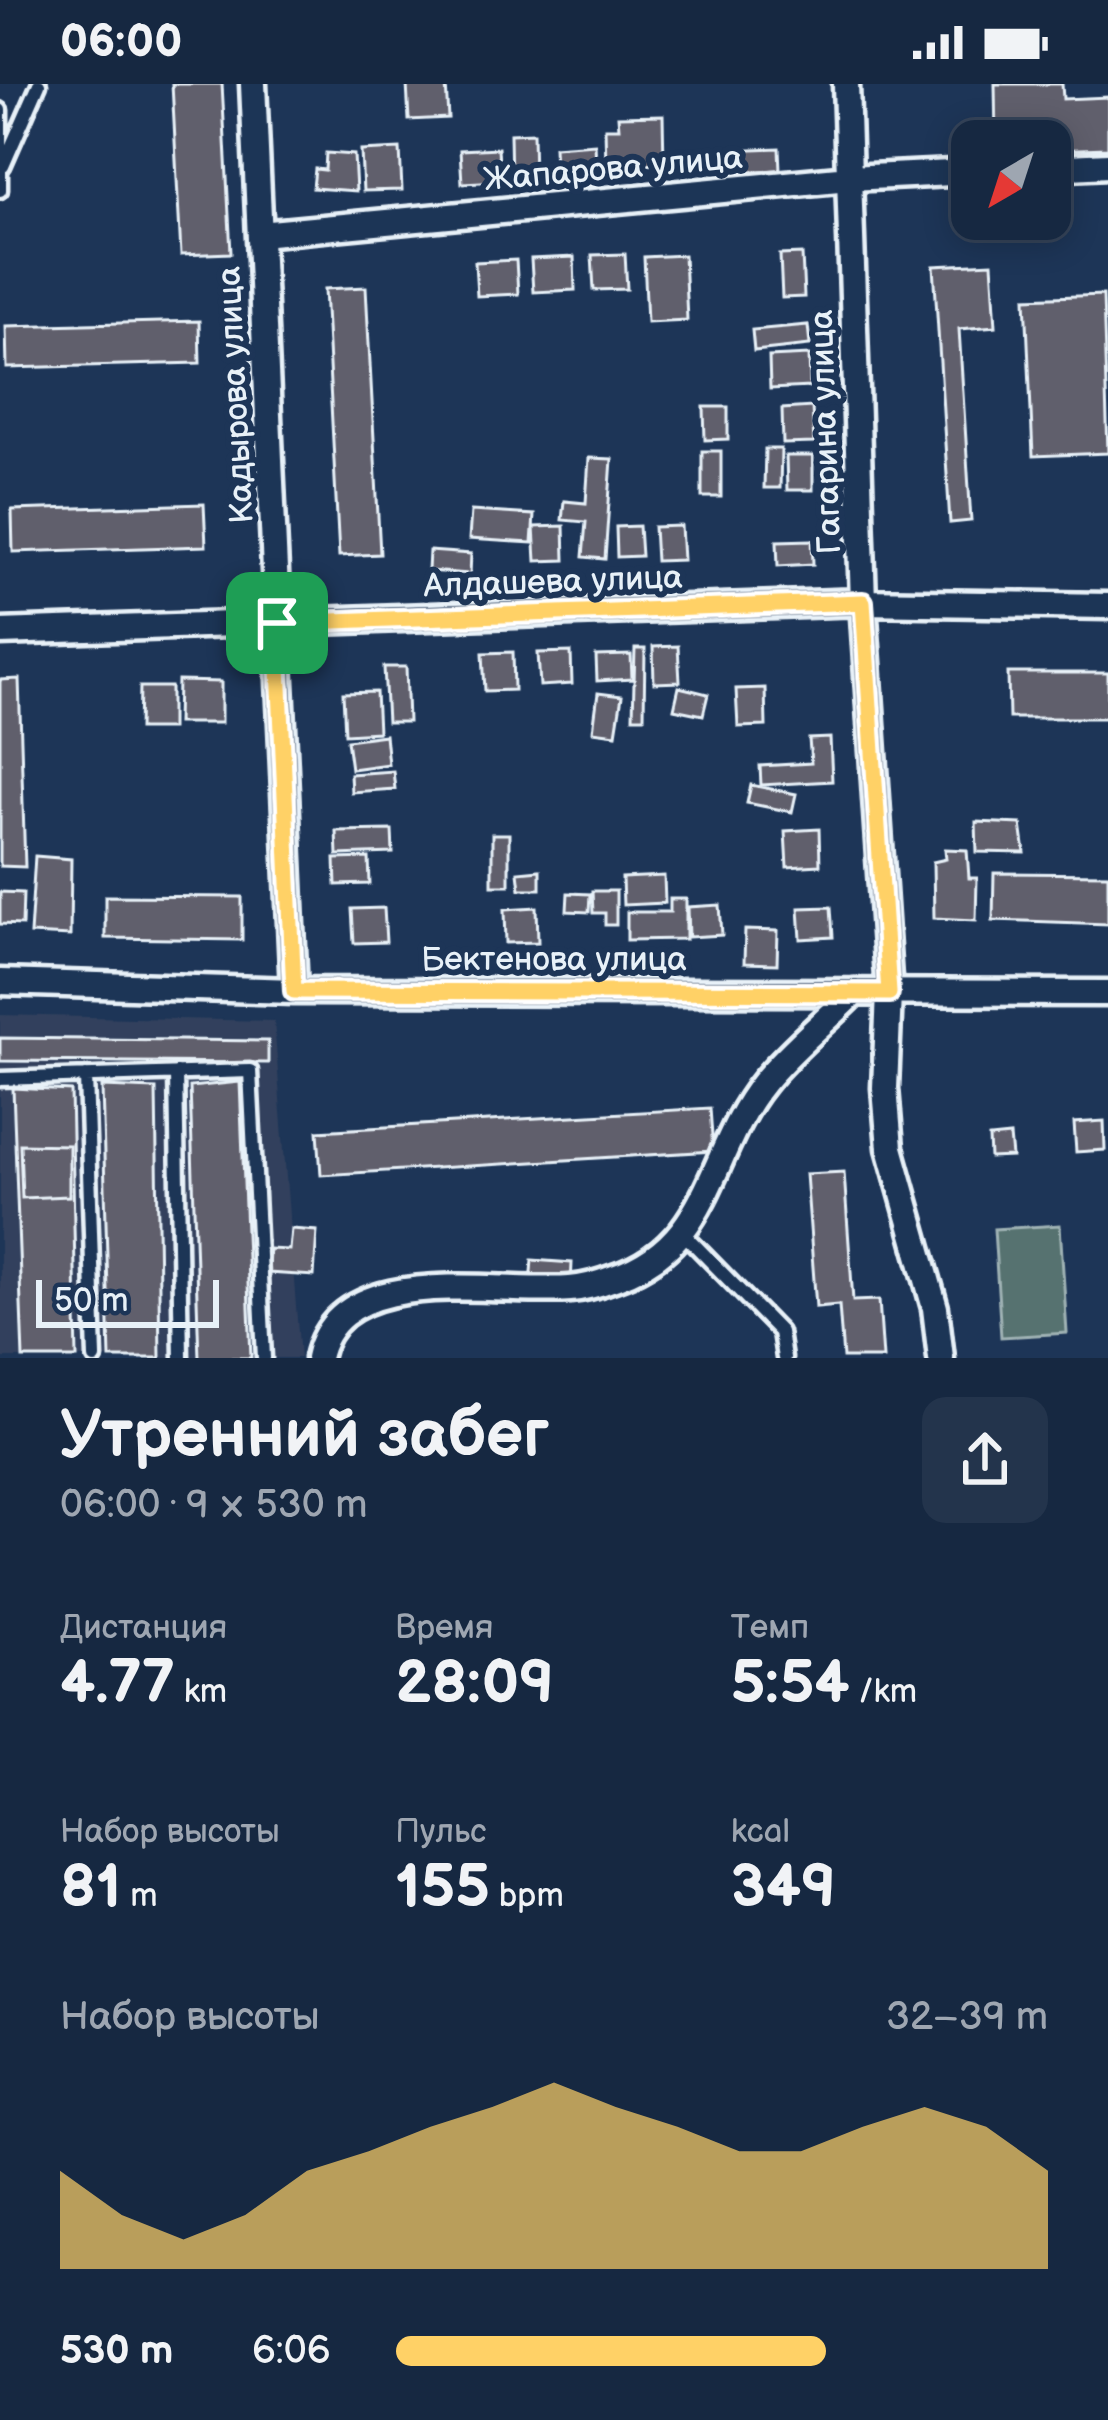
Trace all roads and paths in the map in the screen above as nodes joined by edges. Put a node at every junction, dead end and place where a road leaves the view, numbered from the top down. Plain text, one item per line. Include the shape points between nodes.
1 (39, 84) edge
2 (253, 84) edge
3 (846, 84) edge
4 (0, 110) edge
5 (1108, 165) edge
6 (3, 166) junction
7 (1071, 167) edge
8 (951, 173) edge
9 (849, 178) junction
10 (0, 190) edge
11 (260, 234) junction
12 (863, 602) junction
13 (1108, 606) edge
14 (277, 623) junction
15 (0, 632) edge
16 (0, 982) edge
17 (294, 991) junction
18 (855, 992) junction
19 (889, 993) junction
20 (1108, 994) edge
21 (176, 1073) junction
22 (86, 1076) junction
23 (0, 1078) edge
24 (684, 1234) junction
25 (94, 1358) edge
26 (182, 1358) edge
27 (264, 1358) edge
28 (318, 1358) edge
29 (784, 1358) edge
30 (941, 1358) edge

1 - 6 lane
2 - 11 street, Кадырова улица
3 - 9 street, Гагарина улица
4 - 6 lane
5 - 7 street
6 - 10 lane
8 - 9 street, Жапарова улица
9 - 11 street, Жапарова улица
9 - 12 street, Гагарина улица
11 - 14 street, Кадырова улица
12 - 13 street, Алдашева улица
12 - 14 street, Алдашева улица
12 - 19 street, Гагарина улица
14 - 15 street, Алдашева улица
14 - 17 street, Кадырова улица
16 - 17 street, Бектенова улица
17 - 18 street, Бектенова улица
18 - 19 street, Бектенова улица
18 - 24 street via 752,1098
19 - 20 street, Бектенова улица
19 - 30 street, Гагарина улица via 890,1148
21 - 22 lane
21 - 26 lane
21 - 27 lane via 250,1071
22 - 23 lane
22 - 25 lane
24 - 28 street via 639,1268 573,1289 412,1288 369,1300 328,1332
24 - 29 lane via 780,1331

